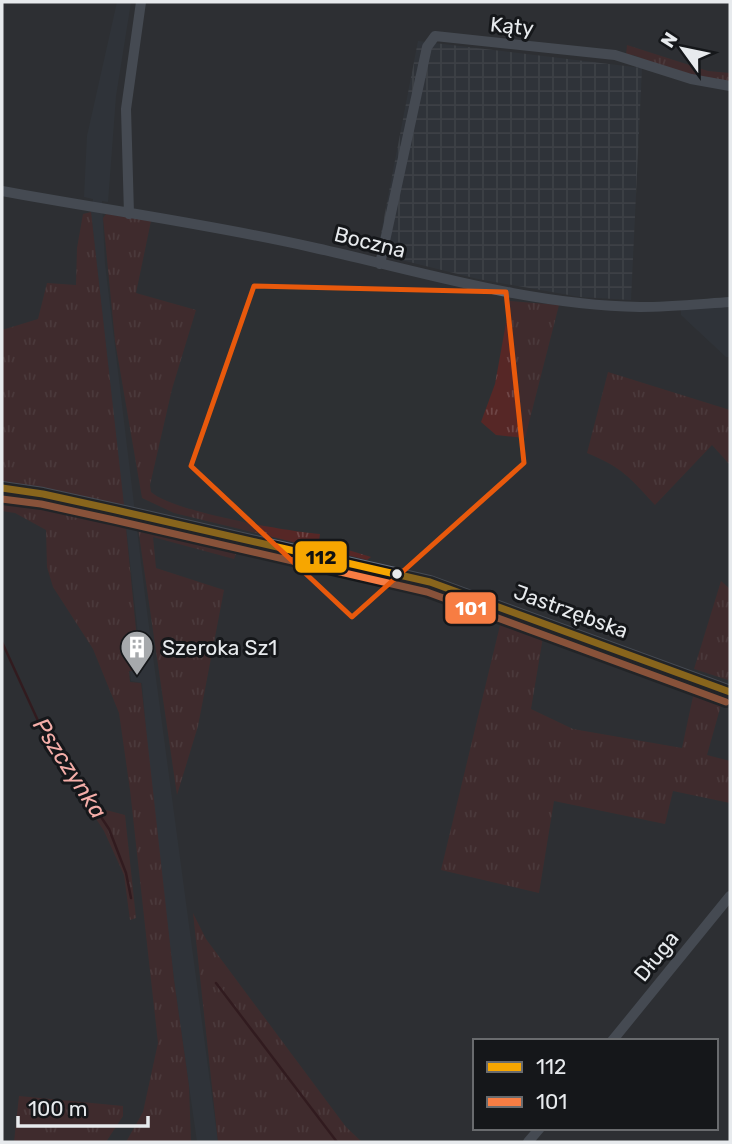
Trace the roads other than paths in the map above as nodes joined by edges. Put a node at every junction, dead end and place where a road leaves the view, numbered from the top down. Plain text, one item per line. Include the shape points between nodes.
1 (141, 2) edge
2 (730, 86) edge
3 (2, 191) edge
4 (129, 214) junction
5 (380, 264) junction
6 (730, 302) edge
7 (2, 488) edge
8 (730, 692) edge
9 (730, 896) edge
10 (614, 1039) edge

1 - 4 street via 126,109
2 - 5 street, Kąty via 615,55 435,36 427,47
3 - 4 street, Boczna
4 - 5 street, Boczna via 259,236
5 - 6 street, Boczna via 464,284 604,305
7 - 8 street, Jastrzębska via 430,582
9 - 10 street, Długa

